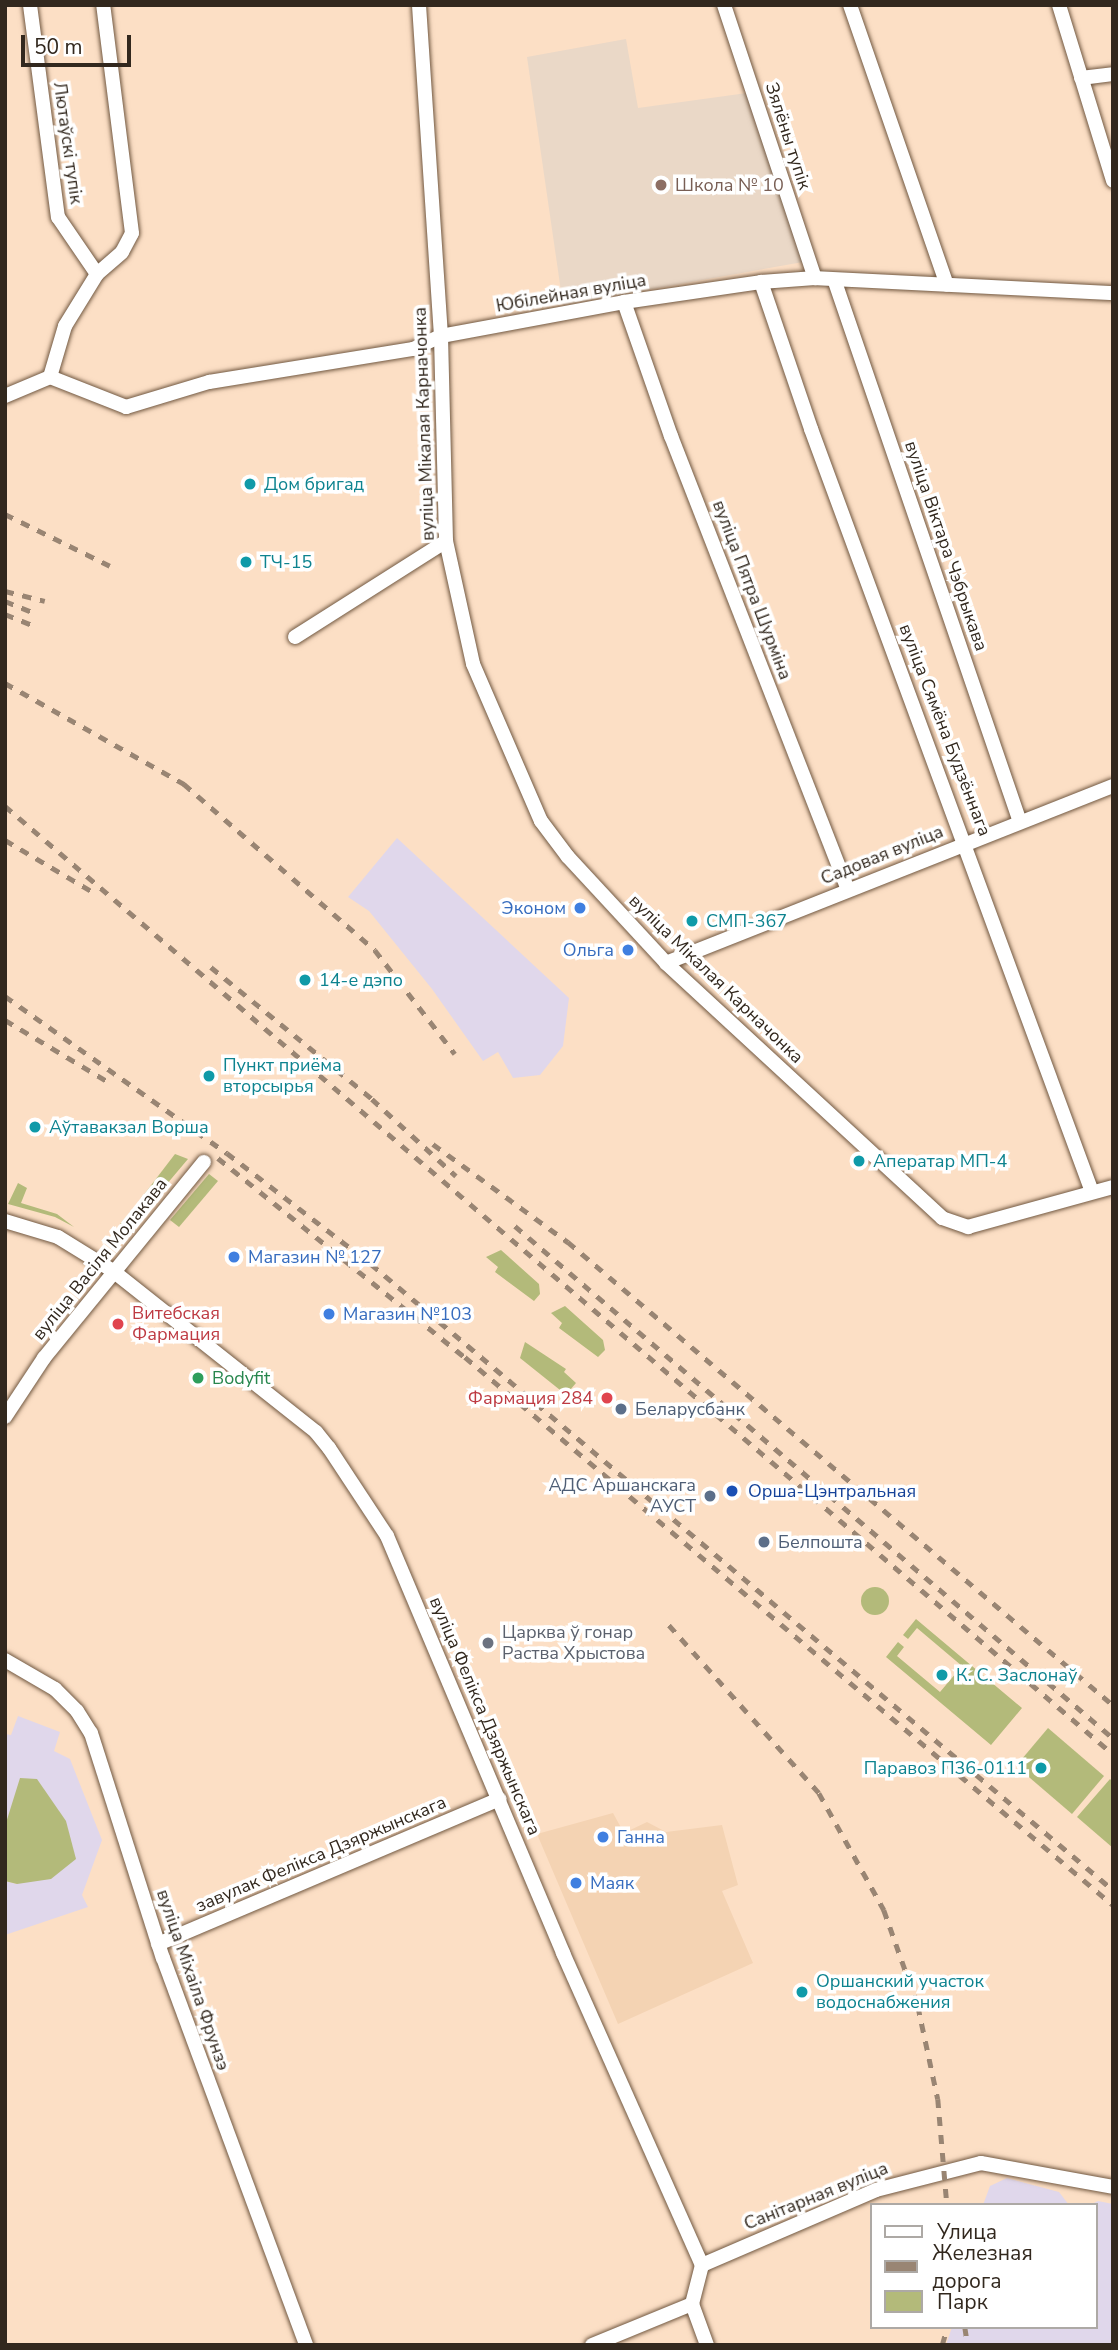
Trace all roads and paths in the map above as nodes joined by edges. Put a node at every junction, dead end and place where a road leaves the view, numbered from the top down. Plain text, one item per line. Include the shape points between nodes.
1 (30, 5) edge
2 (103, 5) edge
3 (419, 5) edge
4 (724, 5) edge
5 (850, 5) edge
6 (1059, 5) edge
7 (1113, 74) edge
8 (1081, 78) junction
9 (1113, 181) edge
10 (97, 274) junction
11 (815, 278) junction
12 (761, 282) junction
13 (835, 282) junction
14 (947, 285) junction
15 (1113, 293) edge
16 (624, 302) junction
17 (441, 336) junction
18 (50, 377) junction
19 (5, 396) edge
20 (446, 541) junction
21 (295, 637) dead end
22 (1110, 786) edge
23 (1113, 802) edge
24 (1020, 822) junction
25 (966, 842) junction
26 (848, 890) junction
27 (666, 963) junction
28 (204, 1162) dead end
29 (1113, 1187) edge
30 (1092, 1192) junction
31 (5, 1221) edge
32 (113, 1271) junction
33 (5, 1417) edge
34 (5, 1660) edge
35 (499, 1799) junction
36 (158, 1944) junction
37 (1113, 2187) edge
38 (702, 2265) junction
39 (692, 2304) junction
40 (306, 2345) edge
41 (592, 2345) edge
42 (707, 2345) edge

1 - 10 street, Лютаўскі тупік via 58,217
2 - 10 street via 132,233 122,252
3 - 17 street, вуліца Мікалая Карначонка
4 - 11 street, Зялёны тупік
5 - 14 street
6 - 8 street
7 - 8 street
8 - 9 street
10 - 18 street via 65,326
11 - 12 street, Юбілейная вуліца
11 - 13 street, Юбілейная вуліца
12 - 16 street, Юбілейная вуліца
12 - 25 street, вуліца Сямёна Будзённага via 811,429
13 - 14 street, Юбілейная вуліца
13 - 24 street, вуліца Віктара Чэбрыкава
14 - 15 street, Юбілейная вуліца
16 - 17 street, Юбілейная вуліца
16 - 26 street, вуліца Пятра Шурміна via 671,436
17 - 18 street, Юбілейная вуліца via 412,349 209,382 126,407
17 - 20 street, вуліца Мікалая Карначонка
18 - 19 street
20 - 21 street
20 - 27 street, вуліца Мікалая Карначонка via 473,664 523,786 568,857
22 - 23 street
22 - 24 street, Садовая вуліца
24 - 25 street, Садовая вуліца
25 - 26 street, Садовая вуліца
25 - 30 street, вуліца Сямёна Будзённага
26 - 27 street, Садовая вуліца
27 - 30 street, вуліца Мікалая Карначонка via 942,1218 968,1227
28 - 32 street, вуліца Васіля Молакава
29 - 30 street
31 - 32 street, вуліца Фелікса Дзяржынскага via 58,1237
32 - 33 street, вуліца Васіля Молакава via 44,1358
32 - 35 street, вуліца Фелікса Дзяржынскага via 316,1432 329,1448 387,1536
34 - 36 street, вуліца Міхаіла Фрунзэ via 55,1689 91,1733
35 - 36 street, завулак Фелікса Дзяржынскага
35 - 38 street, вуліца Фелікса Дзяржынскага
36 - 40 street, вуліца Міхаіла Фрунзэ
37 - 38 street, Санітарная вуліца via 981,2163 876,2190
38 - 39 street
39 - 41 street
39 - 42 street

